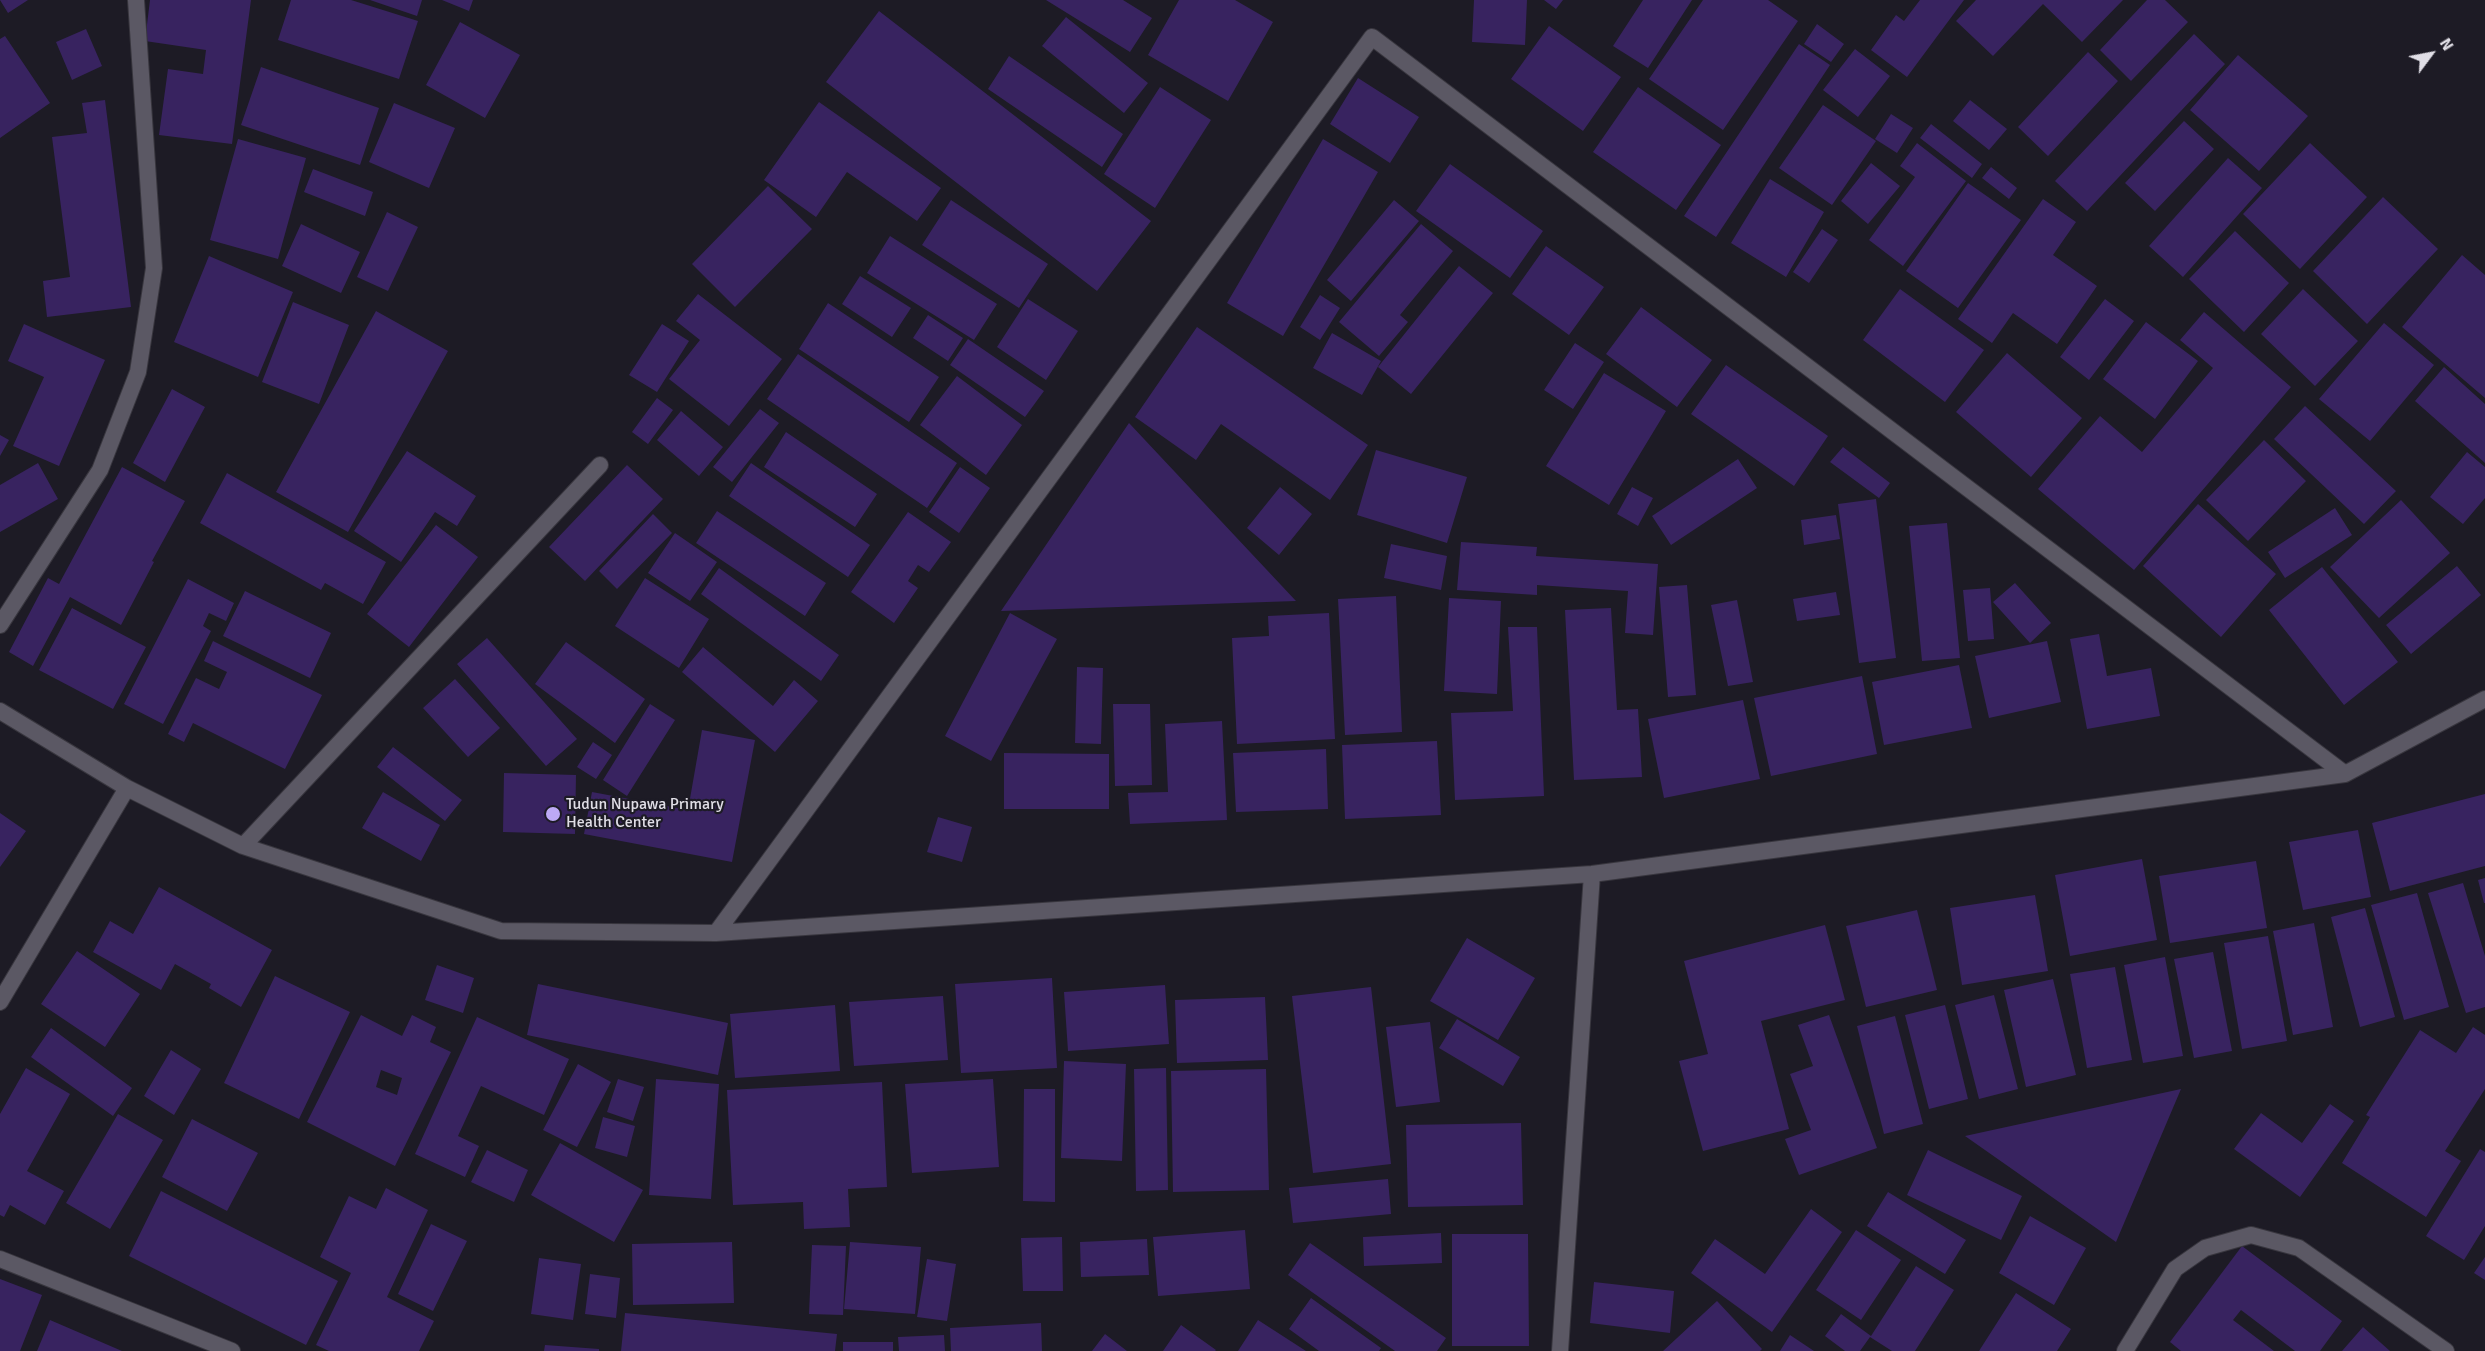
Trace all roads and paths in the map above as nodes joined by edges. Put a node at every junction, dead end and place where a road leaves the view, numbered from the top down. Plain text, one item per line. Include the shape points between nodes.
1 (136, 0) edge
2 (600, 465) dead end
3 (0, 625) edge
4 (2485, 699) edge
5 (0, 711) edge
6 (2345, 774) junction
7 (127, 788) junction
8 (243, 846) junction
9 (1592, 874) junction
10 (716, 933) junction
11 (0, 1002) edge
12 (0, 1259) edge
13 (232, 1351) edge
14 (1560, 1351) edge
15 (2126, 1351) edge
16 (2446, 1351) edge

1 - 3 street via 154,268 138,372 100,470
2 - 8 street
4 - 6 street
5 - 7 street
6 - 9 street
6 - 10 street via 1372,37
7 - 8 street
7 - 11 street
8 - 10 street via 501,932
9 - 10 street
9 - 14 street
12 - 13 street
15 - 16 street via 2175,1269 2205,1248 2251,1235 2299,1248

